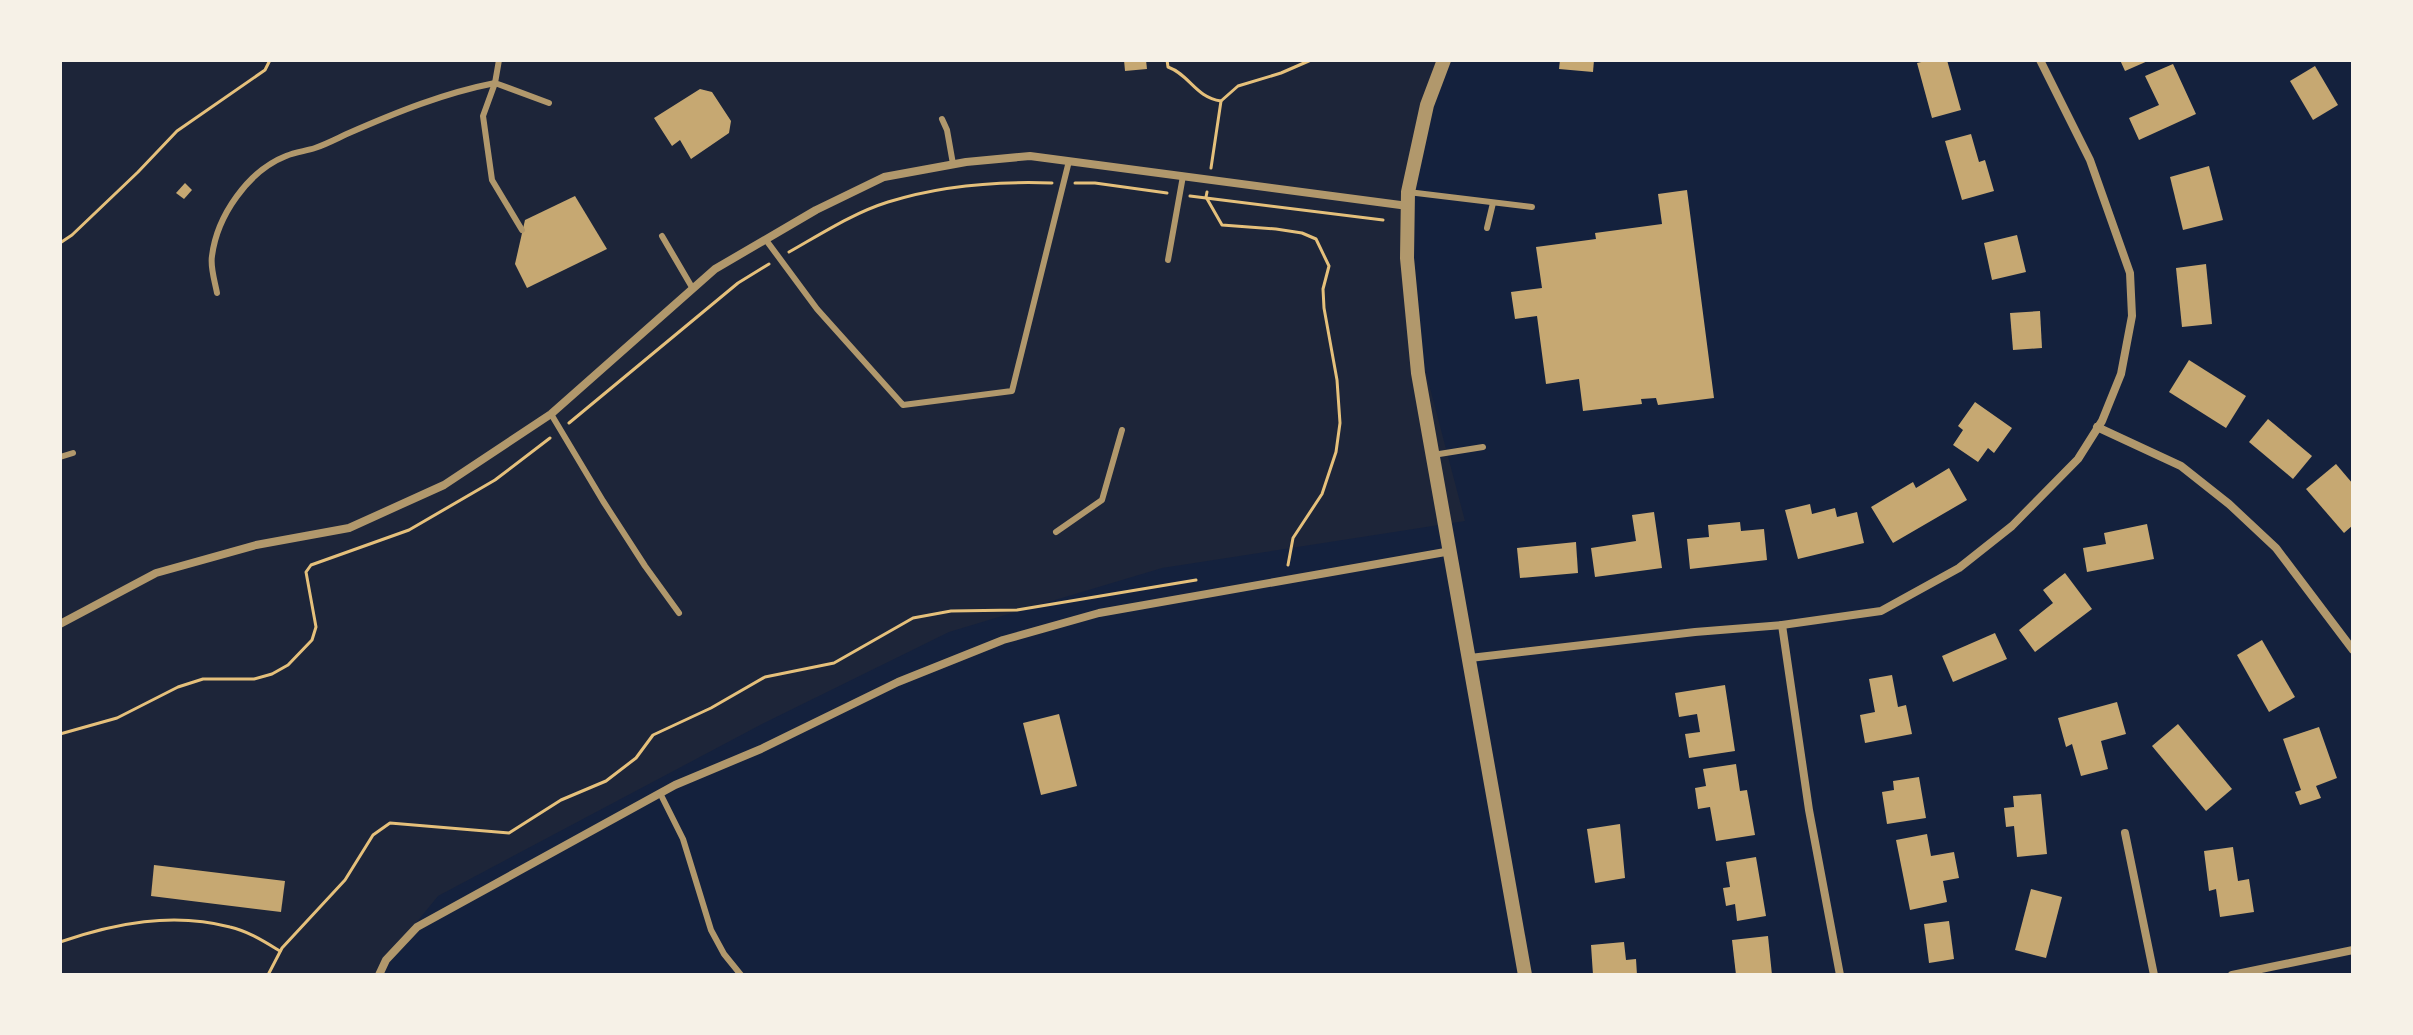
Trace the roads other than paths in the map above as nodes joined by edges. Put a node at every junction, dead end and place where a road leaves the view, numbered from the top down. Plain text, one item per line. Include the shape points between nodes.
1 (499, 60) edge
2 (1444, 60) edge
3 (2040, 60) edge
4 (495, 83) junction
5 (549, 103) dead end
6 (942, 119) dead end
7 (1069, 161) junction
8 (953, 164) junction
9 (1183, 176) junction
10 (1408, 199) junction
11 (1493, 203) junction
12 (1532, 207) dead end
13 (1487, 228) dead end
14 (522, 230) dead end
15 (662, 236) dead end
16 (766, 240) junction
17 (1168, 260) dead end
18 (693, 289) junction
19 (217, 293) dead end
20 (551, 414) junction
21 (2097, 427) junction
22 (1122, 430) dead end
23 (1483, 447) dead end
24 (73, 453) dead end
25 (1433, 455) junction
26 (60, 457) edge
27 (1056, 532) dead end
28 (1451, 551) junction
29 (679, 613) dead end
30 (60, 624) edge
31 (1782, 625) junction
32 (2353, 650) edge
33 (1470, 658) junction
34 (660, 793) junction
35 (2125, 833) dead end
36 (2353, 950) edge
37 (379, 975) edge
38 (741, 975) edge
39 (1525, 975) edge
40 (1840, 975) edge
41 (2154, 975) edge
42 (2232, 975) edge

1 - 4 lane
2 - 10 street via 1427,105
3 - 21 street via 2090,160 2130,273 2132,316 2121,374
4 - 5 lane
4 - 14 lane via 483,116 492,180
4 - 19 lane via 421,103 262,169 243,188 218,232 211,258
6 - 8 lane
7 - 8 street via 1030,156
7 - 9 street
7 - 16 lane via 1012,391 903,405 817,309
8 - 16 street via 884,177
9 - 10 street
9 - 17 lane
10 - 11 lane
10 - 25 street via 1407,258 1418,373
11 - 12 lane
11 - 13 lane
15 - 18 lane
16 - 18 street via 715,269
18 - 20 street
20 - 29 lane
20 - 30 street via 444,485 349,528 256,545 156,573
21 - 31 street via 2078,459 2012,526 1959,568 1881,611
21 - 32 street via 2181,466 2229,504 2276,548
22 - 27 lane via 1102,500
23 - 25 lane
24 - 26 lane
25 - 28 street
28 - 33 street
28 - 34 street via 1099,613 1003,640 898,682
31 - 33 street
31 - 40 street
33 - 39 street
34 - 37 street via 417,927
34 - 38 lane via 683,839 711,930
35 - 41 street
36 - 42 street

